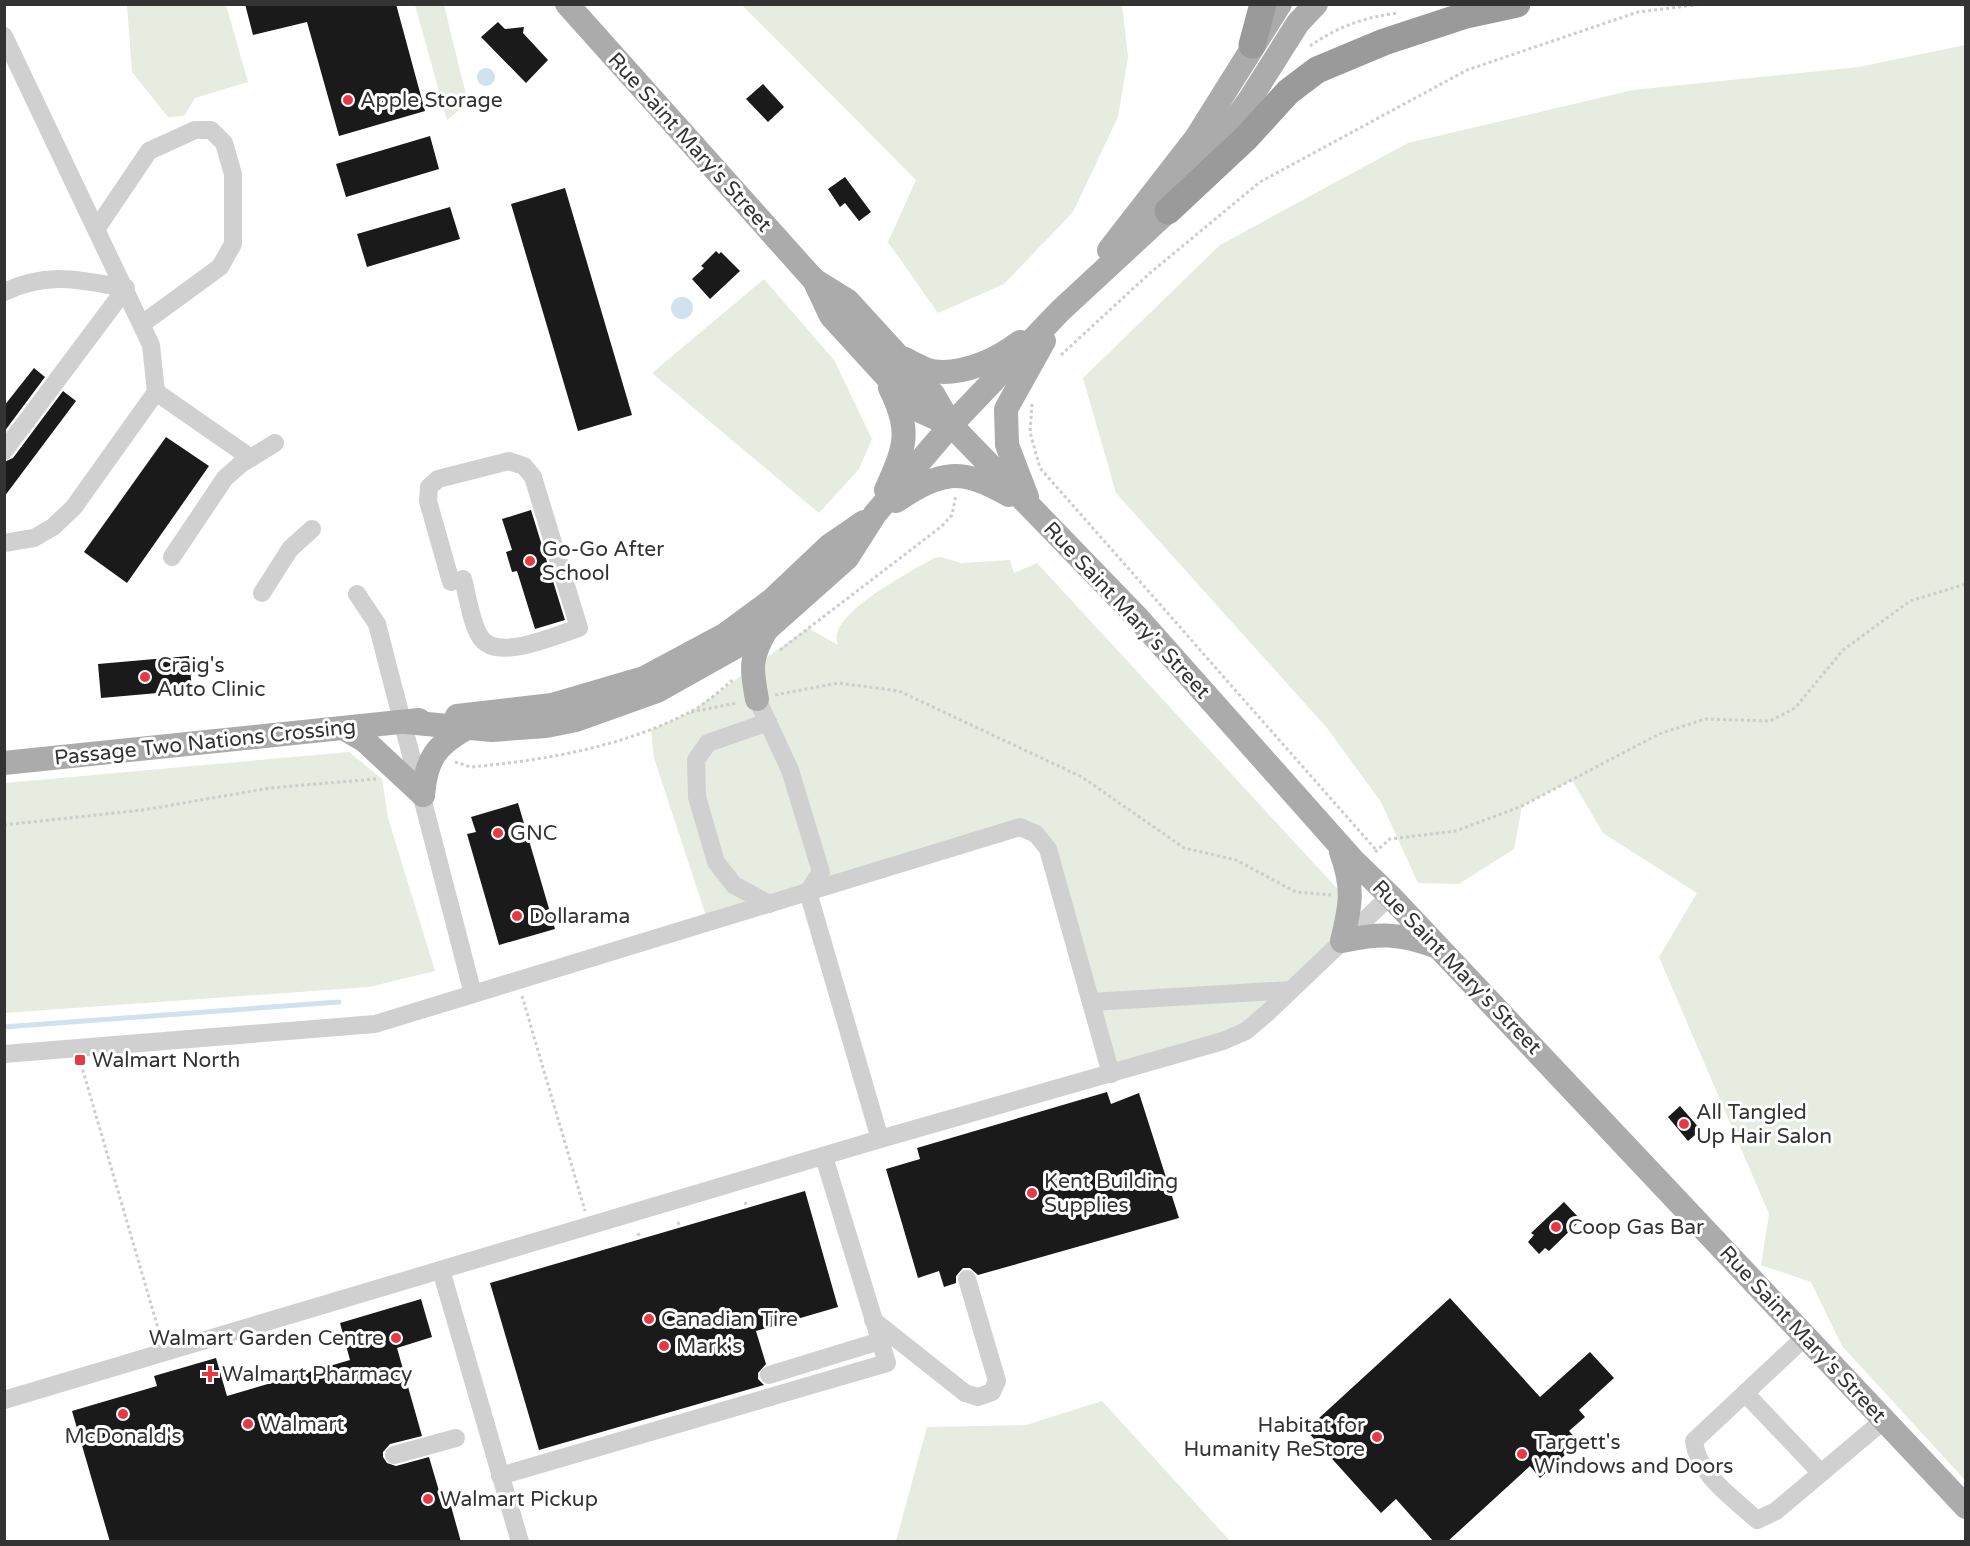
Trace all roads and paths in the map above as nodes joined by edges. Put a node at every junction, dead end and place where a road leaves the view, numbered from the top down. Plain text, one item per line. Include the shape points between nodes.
1 (567, 4) edge
2 (1263, 4) edge
3 (1280, 4) edge
4 (1316, 4) edge
5 (1517, 4) edge
6 (1703, 4) edge
7 (4, 36) edge
8 (1252, 45) junction
9 (1168, 211) junction
10 (97, 228) junction
11 (126, 288) junction
12 (4, 292) edge
13 (1060, 311) junction
14 (142, 324) junction
15 (1054, 362) dead end
16 (891, 364) junction
17 (156, 392) junction
18 (1033, 398) dead end
19 (951, 425) junction
20 (275, 443) dead end
21 (4, 451) edge
22 (251, 458) junction
23 (1032, 508) junction
24 (875, 514) junction
25 (312, 529) dead end
26 (4, 543) edge
27 (172, 557) dead end
28 (1965, 584) edge
29 (262, 592) dead end
30 (357, 594) dead end
31 (579, 628) joint
32 (766, 630) junction
33 (702, 668) junction
34 (757, 699) junction
35 (691, 712) dead end
36 (405, 722) junction
37 (768, 722) junction
38 (343, 728) junction
39 (467, 728) junction
40 (4, 763) edge
41 (402, 777) junction
42 (423, 795) junction
43 (4, 825) edge
44 (1363, 868) junction
45 (808, 892) junction
46 (1390, 896) junction
47 (769, 904) junction
48 (1342, 941) junction
49 (1438, 947) junction
50 (517, 981) junction
51 (1291, 990) junction
52 (473, 994) junction
53 (1091, 1002) junction
54 (77, 1048) junction
55 (4, 1054) edge
56 (1111, 1074) junction
57 (880, 1139) junction
58 (824, 1157) junction
59 (745, 1202) dead end
60 (747, 1208) dead end
61 (678, 1222) dead end
62 (589, 1226) junction
63 (680, 1227) dead end
64 (638, 1233) dead end
65 (640, 1239) dead end
66 (441, 1270) junction
67 (967, 1279) dead end
68 (873, 1320) junction
69 (1806, 1337) junction
70 (880, 1341) junction
71 (165, 1353) junction
72 (769, 1375) dead end
73 (1745, 1393) junction
74 (4, 1401) edge
75 (1884, 1420) junction
76 (456, 1438) dead end
77 (394, 1455) dead end
78 (1821, 1473) junction
79 (500, 1476) junction
80 (1965, 1506) edge
81 (520, 1542) edge

1 - 16 main road, Rue Saint Mary's Street via 814,280 848,301
2 - 8 highway
3 - 8 main road, Passage Two Nations Crossing
4 - 9 main road, Passage Two Nations Crossing via 1298,23 1250,99
5 - 9 highway via 1466,15 1384,42 1317,70 1288,92 1246,138
6 - 15 path via 1638,12 1467,70 1260,182 1150,273
7 - 10 street
8 - 13 main road, Passage Two Nations Crossing via 1196,138
9 - 13 main road, Passage Two Nations Crossing
10 - 11 street
10 - 14 street via 149,152 195,130 211,130 224,143 233,174 233,244 220,267
11 - 12 street via 33,279
11 - 14 street
11 - 21 street
13 - 16 main road via 1007,352 969,369 931,371
13 - 19 main road, Passage Two Nations Crossing
13 - 23 main road via 1006,409 1007,445
14 - 17 street via 151,345
16 - 19 main road, Rue Saint Mary's Street via 933,394
16 - 24 main road via 904,427 904,448
17 - 22 street
17 - 26 street via 74,507 34,538
18 - 44 path via 1030,432 1040,468
19 - 23 main road, Rue Saint Mary's Street
19 - 24 main road, Passage Two Nations Crossing
20 - 22 street
22 - 27 street via 225,478
23 - 24 main road via 981,479 952,474 920,486
23 - 44 main road, Rue Saint Mary's Street via 1136,616
24 - 32 main road, Passage Two Nations Crossing via 847,558
24 - 36 main road, Passage Two Nations Crossing via 829,546 772,600 726,634 644,678 552,705
25 - 29 street via 290,549
28 - 44 path via 1910,601 1843,650 1796,708 1770,721 1705,719 1659,734 1522,806 1456,831 1390,839
30 - 36 street via 377,624
31 - 31 street via 506,650 493,647 479,635 428,501 429,487 438,479 509,461 517,462 533,477
32 - 33 main road, Passage Two Nations Crossing
32 - 34 main road via 754,651 752,669
33 - 34 main road via 723,669 738,677
33 - 39 main road, Passage Two Nations Crossing via 657,691 576,720 492,730
34 - 35 path
34 - 37 street
34 - 44 path via 838,683 899,691 1082,777 1184,849 1236,860 1296,892 1344,896
36 - 38 main road, Passage Two Nations Crossing
36 - 39 main road, Passage Two Nations Crossing
36 - 42 street
37 - 45 street via 790,770 821,872
37 - 47 street via 708,743 696,760 697,797 716,862 734,885
38 - 40 main road, Passage Two Nations Crossing
38 - 41 main road via 364,741
39 - 42 main road via 434,753 425,771
41 - 42 main road
41 - 43 path via 270,788 143,810
42 - 52 street
44 - 46 main road, Rue Saint Mary's Street
44 - 48 main road
45 - 47 street
45 - 53 street via 1020,827 1035,834 1048,849
45 - 57 street
46 - 48 street
46 - 49 main road, Rue Saint Mary's Street
47 - 50 street
48 - 49 main road via 1377,934 1404,936
48 - 51 street
49 - 69 main road, Rue Saint Mary's Street
50 - 52 street
50 - 62 path
51 - 53 street
51 - 56 street via 1246,1031
52 - 54 street via 375,1024
53 - 56 street
54 - 55 street
54 - 71 path
56 - 57 street
57 - 58 street
58 - 62 street
58 - 68 street
59 - 60 path
61 - 63 path
62 - 66 street
64 - 65 path
66 - 71 street
66 - 79 street
67 - 68 street via 997,1382 992,1392 978,1397 965,1394
68 - 70 street
69 - 73 street
69 - 75 main road, Rue Saint Mary's Street
70 - 72 street
70 - 79 street via 887,1363
71 - 74 street
73 - 78 street
73 - 78 street via 1694,1441 1696,1457 1711,1477 1757,1520 1776,1510
75 - 78 street
75 - 80 main road, Rue Saint Mary's Street
76 - 77 street
79 - 81 street

